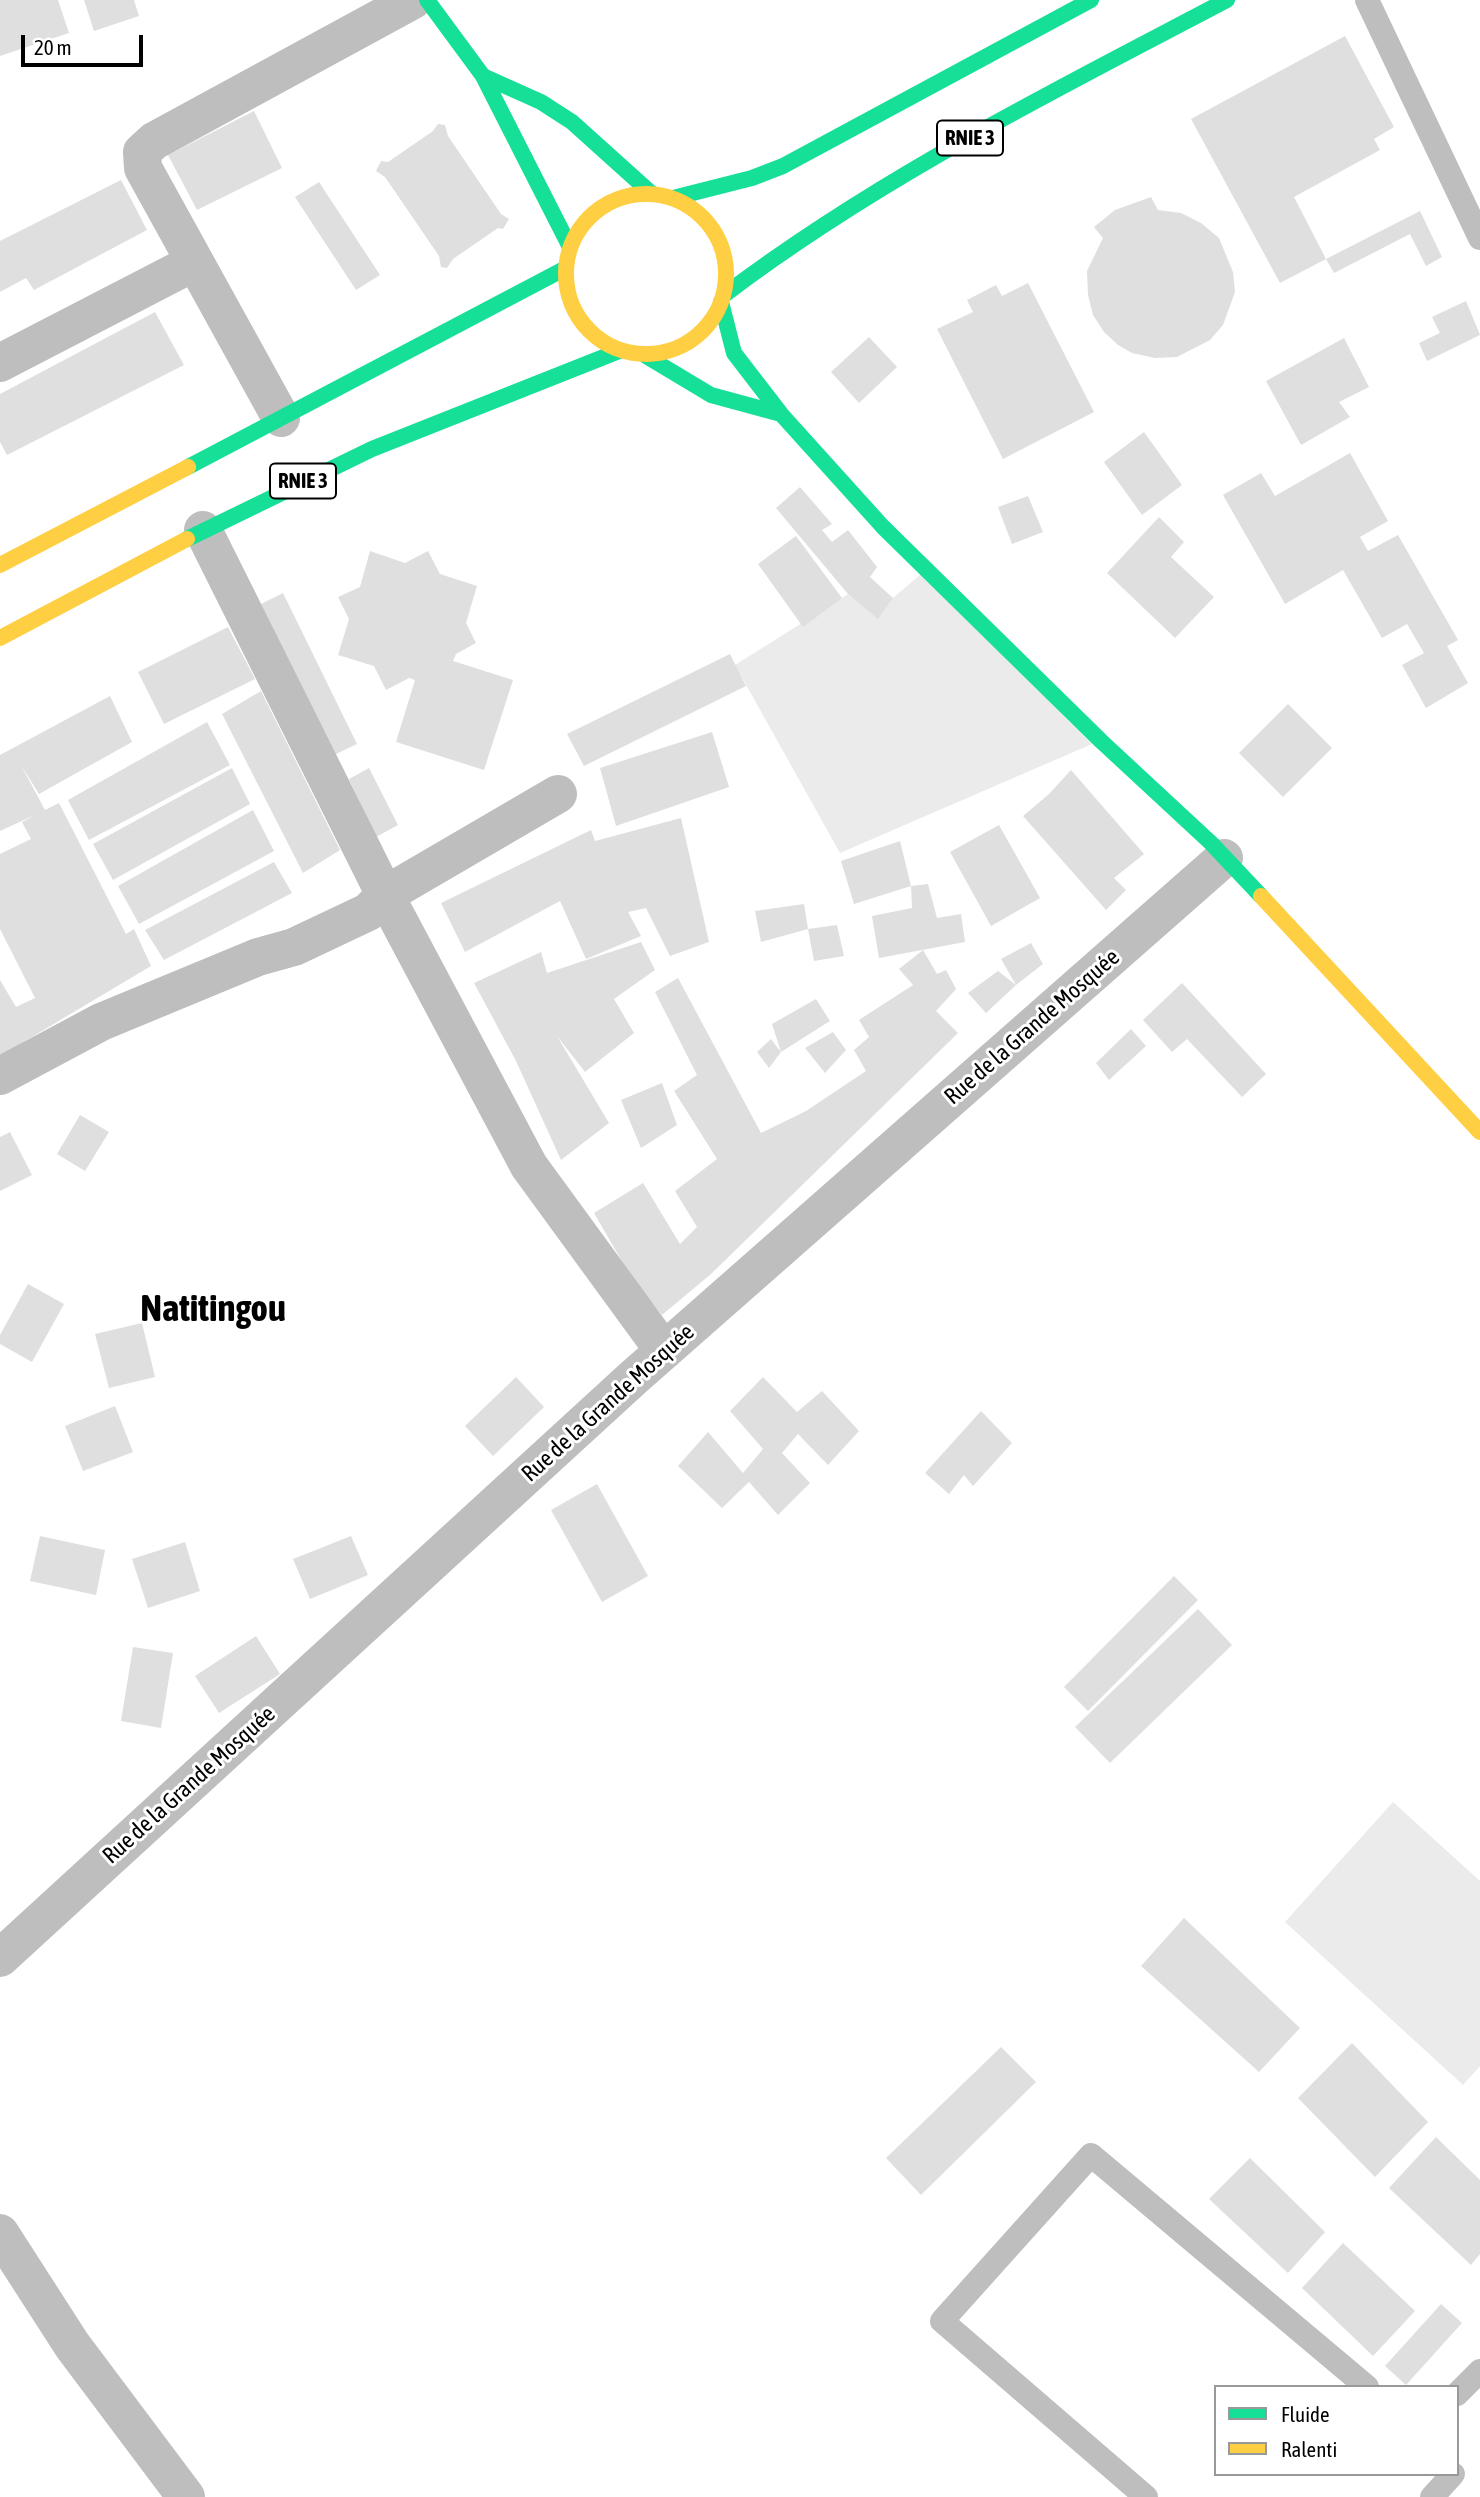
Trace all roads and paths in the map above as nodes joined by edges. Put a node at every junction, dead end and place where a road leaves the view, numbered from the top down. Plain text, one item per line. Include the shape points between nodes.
1 (412, 0) edge
2 (427, 0) edge
3 (1091, 0) edge
4 (1227, 0) edge
5 (1367, 0) edge
6 (483, 76) junction
7 (652, 194) junction
8 (673, 198) junction
9 (1480, 238) edge
10 (570, 247) junction
11 (193, 263) junction
12 (566, 268) junction
13 (722, 299) junction
14 (619, 351) junction
15 (646, 356) junction
16 (0, 363) edge
17 (781, 414) junction
18 (281, 418) junction
19 (203, 530) junction
20 (4, 554) edge
21 (0, 638) edge
22 (558, 794) dead end
23 (1224, 858) junction
24 (385, 894) junction
25 (0, 1076) edge
26 (1480, 1132) edge
27 (664, 1351) junction
28 (0, 1958) edge
29 (0, 2233) edge
30 (1480, 2371) edge
31 (1365, 2385) edge
32 (1459, 2392) edge
33 (1451, 2476) edge
34 (186, 2497) edge
35 (1146, 2497) edge
36 (1432, 2497) edge

1 - 11 street via 154,141 142,152 144,168
2 - 6 main road
3 - 8 main road, RNIE 3 via 783,166
4 - 13 main road, RNIE 3 via 881,185 813,226
5 - 9 lane
6 - 7 main road via 541,102 572,122
6 - 10 main road
7 - 8 main road, RNIE 3
7 - 10 main road, RNIE 3 via 611,201 580,228
8 - 13 main road, RNIE 3 via 694,209 711,226 725,260
10 - 12 main road, RNIE 3
11 - 16 street
11 - 18 street
12 - 14 main road, RNIE 3 via 567,289 585,327
12 - 18 main road
13 - 15 main road, RNIE 3 via 713,320 696,339 672,352
13 - 17 main road via 734,353
14 - 15 main road, RNIE 3
14 - 19 main road, RNIE 3 via 427,425
15 - 17 main road via 710,395
17 - 23 main road via 883,527
18 - 20 main road
19 - 21 main road, RNIE 3
19 - 24 street
22 - 24 street
23 - 26 main road
23 - 27 street, Rue de la Grande Mosquée
24 - 25 street via 368,912 294,947 258,957 101,1022
24 - 27 street via 530,1166
27 - 28 street, Rue de la Grande Mosquée
29 - 34 street via 72,2345
30 - 32 lane
31 - 35 lane via 1091,2155 942,2321
33 - 36 lane

